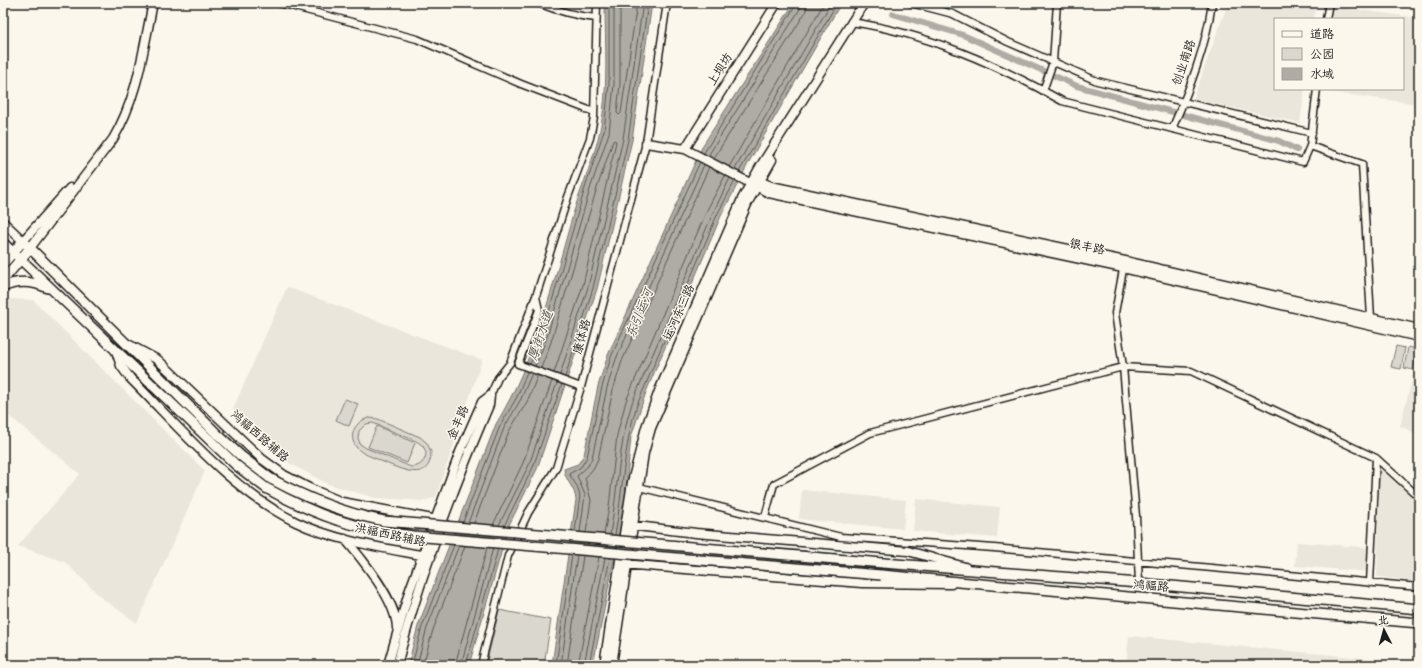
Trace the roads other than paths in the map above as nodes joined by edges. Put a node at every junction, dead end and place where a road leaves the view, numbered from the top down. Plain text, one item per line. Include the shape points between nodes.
1 (153, 3) edge
2 (279, 3) edge
3 (538, 3) edge
4 (597, 3) edge
5 (667, 3) edge
6 (777, 3) edge
7 (864, 3) edge
8 (869, 3) edge
9 (911, 3) edge
10 (1057, 3) edge
11 (1212, 3) edge
12 (1329, 3) edge
13 (293, 4) edge
14 (548, 5) edge
15 (596, 18) junction
16 (1326, 18) edge
17 (854, 23) junction
18 (1053, 62) junction
19 (1317, 90) edge
20 (1044, 91) junction
21 (1183, 101) junction
22 (594, 112) junction
23 (1173, 126) junction
24 (1312, 133) junction
25 (113, 139) junction
26 (646, 143) junction
27 (1310, 146) junction
28 (685, 149) junction
29 (755, 184) junction
30 (3, 222) edge
31 (23, 240) junction
32 (3, 242) edge
33 (30, 248) junction
34 (13, 252) junction
35 (21, 260) junction
36 (3, 264) edge
37 (1124, 264) junction
38 (3, 280) edge
39 (3, 286) edge
40 (53, 290) junction
41 (536, 296) junction
42 (1371, 318) junction
43 (1419, 329) edge
44 (1419, 337) edge
45 (127, 344) junction
46 (116, 351) junction
47 (1123, 367) junction
48 (581, 387) junction
49 (490, 396) joint
50 (1376, 458) junction
51 (639, 487) junction
52 (1419, 497) edge
53 (765, 517) junction
54 (439, 520) junction
55 (629, 525) junction
56 (345, 539) junction
57 (427, 556) junction
58 (1138, 561) junction
59 (624, 564) junction
60 (972, 570) junction
61 (972, 583) junction
62 (1139, 583) junction
63 (1370, 583) junction
64 (1419, 587) edge
65 (1419, 609) edge
66 (1419, 623) edge
67 (396, 637) junction
68 (388, 665) edge
69 (397, 665) edge
70 (481, 665) edge
71 (604, 665) edge
72 (612, 665) edge

1 - 25 street via 132,101
2 - 13 street
3 - 14 street
4 - 15 street
5 - 26 street, 康体路
6 - 28 street, 上坝坊
7 - 17 street, 运河东三路
8 - 17 street, 运河东三路
9 - 18 street via 953,14
10 - 18 street
11 - 21 street, 创业南路 via 1204,42
12 - 16 street
13 - 22 street via 418,39 521,84
14 - 15 street via 579,16
15 - 22 street
17 - 20 street via 884,27 942,44
17 - 29 street, 运河东三路
18 - 20 street
18 - 21 street via 1097,81
19 - 24 street
20 - 23 street via 1062,101
21 - 23 street, 创业南路
21 - 24 street
22 - 41 street via 590,138
23 - 27 street via 1303,162
24 - 27 street
25 - 31 street
25 - 33 street
26 - 28 street, 银丰路
26 - 48 street, 康体路
27 - 42 street via 1362,164
28 - 29 street, 银丰路
29 - 37 street, 银丰路
29 - 51 street, 运河东三路 via 657,414 644,453
29 - 55 street, 运河东三路 via 735,217 651,413 638,452
30 - 31 street
31 - 33 main road, 鸿福路
31 - 34 main road
32 - 34 street
33 - 35 main road
33 - 45 main road, 鸿福路
34 - 35 main road, 鸿福路
34 - 36 main road
35 - 38 main road
35 - 40 main road, 鸿福路
37 - 42 street, 银丰路
37 - 44 street, 银丰路
37 - 47 street via 1115,313
39 - 40 main road via 24,282 39,284
40 - 46 main road, 鸿福路
41 - 48 street via 539,310 518,364
41 - 49 street via 510,363 498,378
42 - 43 street, 银丰路
45 - 54 street, 鸿福西路辅路 via 158,360 262,458 284,475 342,502
45 - 60 main road, 鸿福路, bridge via 216,433 271,479 306,498 356,516 384,521
46 - 56 street via 121,366 130,378 232,478 266,504 296,522
46 - 61 main road, 鸿福路, bridge via 236,465 266,488 302,507 354,527 413,536
47 - 50 street via 1191,371
47 - 53 street via 870,434 774,484
47 - 58 street
48 - 70 street, 康体路 via 556,468 528,513 508,556
49 - 54 street, 金丰路 via 489,405
50 - 52 street
50 - 63 street
51 - 53 street
51 - 55 street, 运河东三路
53 - 58 street via 841,537
54 - 57 street, 金丰路
55 - 59 street, 运河东三路
55 - 60 street via 908,551
56 - 57 street, 洪福西路辅路
56 - 67 street via 376,579 395,617
57 - 67 street, 金丰路
57 - 69 street, 金丰路
58 - 62 street
58 - 63 street
59 - 61 street via 882,584
59 - 71 street, 运河东三路
59 - 72 street, 运河东三路
60 - 62 main road, 鸿福路
61 - 66 main road, 鸿福路
62 - 65 main road, 鸿福路
63 - 64 street
67 - 68 street, 金丰路

